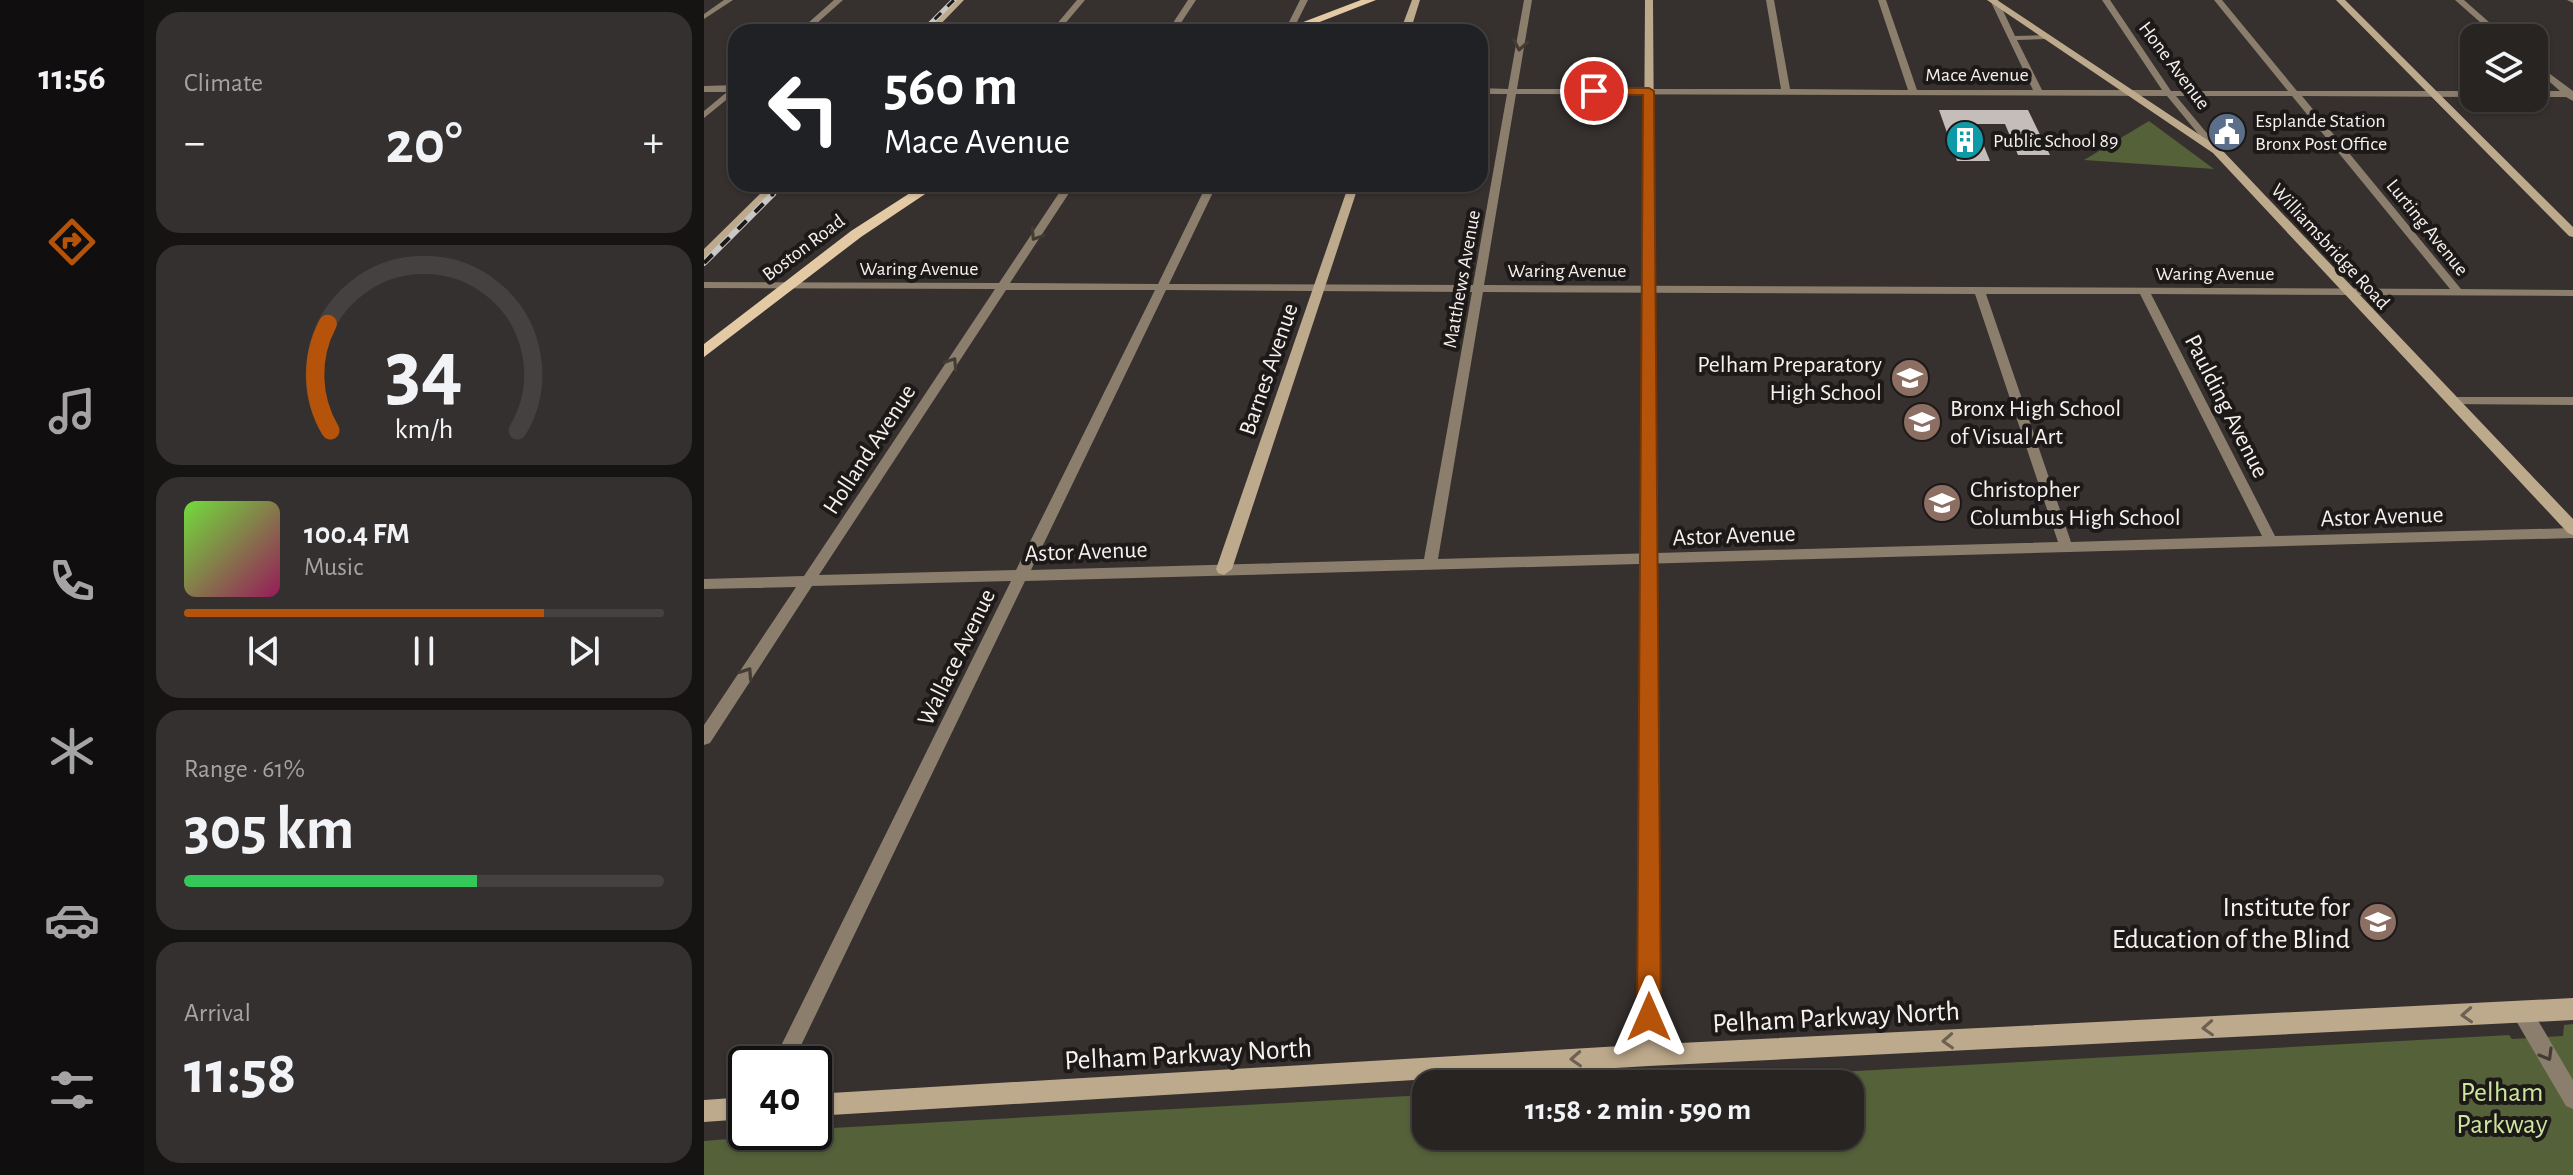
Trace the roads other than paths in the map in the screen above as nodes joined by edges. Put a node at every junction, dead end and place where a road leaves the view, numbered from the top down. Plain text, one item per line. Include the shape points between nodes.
1 (729, 0) edge
2 (839, 0) edge
3 (960, 0) edge
4 (1081, 0) edge
5 (1192, 0) edge
6 (1304, 0) edge
7 (1371, 0) edge
8 (1416, 0) edge
9 (1528, 0) edge
10 (1649, 0) edge
11 (1770, 0) edge
12 (1882, 0) edge
13 (2106, 0) edge
14 (2218, 0) edge
15 (2340, 0) edge
16 (2459, 0) edge
17 (1993, 1) edge
18 (704, 17) edge
19 (811, 24) edge
20 (936, 24) edge
21 (1061, 24) edge
22 (1176, 24) edge
23 (1291, 24) edge
24 (1306, 24) edge
25 (1408, 24) edge
26 (2487, 24) edge
27 (2047, 37) junction
28 (2012, 38) junction
29 (2548, 75) edge
30 (704, 89) edge
31 (728, 89) edge
32 (1488, 91) edge
33 (1512, 91) junction
34 (1649, 91) junction
35 (1786, 92) junction
36 (1913, 92) junction
37 (2039, 93) junction
38 (2133, 93) junction
39 (2170, 93) junction
40 (2295, 94) junction
41 (2435, 94) junction
42 (2460, 94) edge
43 (2548, 94) edge
44 (2572, 95) edge
45 (728, 96) edge
46 (704, 115) edge
47 (2217, 151) junction
48 (768, 192) edge
49 (921, 192) edge
50 (1065, 192) edge
51 (1208, 192) edge
52 (1351, 192) edge
53 (2573, 234) edge
54 (704, 256) edge
55 (704, 285) edge
56 (789, 285) junction
57 (1003, 286) junction
58 (1161, 287) junction
59 (1319, 287) junction
60 (1478, 288) junction
61 (1648, 289) junction
62 (1979, 290) junction
63 (2144, 291) junction
64 (2350, 292) junction
65 (2458, 292) junction
66 (2573, 293) edge
67 (704, 352) edge
68 (2452, 401) junction
69 (2573, 401) edge
70 (2573, 531) edge
71 (2271, 541) junction
72 (2066, 547) junction
73 (1648, 559) junction
74 (1430, 563) junction
75 (1224, 569) junction
76 (1020, 575) junction
77 (808, 581) junction
78 (704, 584) edge
79 (704, 738) edge
80 (2573, 1009) edge
81 (2522, 1012) junction
82 (791, 1046) edge
83 (1649, 1055) junction
84 (2573, 1099) edge
85 (832, 1104) edge
86 (728, 1109) edge
87 (704, 1111) edge

1 - 18 street
2 - 19 street
3 - 20 street
4 - 21 street
5 - 22 street
6 - 23 street
7 - 24 main road
8 - 25 street
9 -> 33 street, Matthews Avenue
10 - 34 street
11 - 35 street
12 - 36 street
13 - 39 street, Hone Avenue
14 - 40 street, Lurting Avenue
15 - 41 street
16 - 26 street
17 - 27 street, Williamsbridge Road
17 - 28 street
27 - 28 street
27 - 38 street, Williamsbridge Road
28 - 37 street
29 - 44 street
30 - 31 street
32 - 33 street, Mace Avenue
33 - 34 street, Mace Avenue
33 - 60 street, Matthews Avenue
34 - 35 street, Mace Avenue
34 - 61 street
35 - 36 street, Mace Avenue
36 - 37 street, Mace Avenue
37 - 38 street, Mace Avenue
38 - 39 street, Mace Avenue
38 - 47 street, Williamsbridge Road
39 - 40 street, Mace Avenue
39 - 47 street, Hone Avenue
40 - 41 street, Mace Avenue
40 - 65 street, Lurting Avenue
41 - 42 street, Mace Avenue
41 - 53 street
43 - 44 street
45 - 46 street
47 - 64 street, Williamsbridge Road
48 - 54 street
49 - 56 main road, Boston Road
50 -> 57 street, Holland Avenue
51 - 58 street, Wallace Avenue
52 - 59 street, Barnes Avenue
55 - 56 street, Waring Avenue
56 - 57 street, Waring Avenue
56 - 67 main road, Boston Road
57 - 58 street, Waring Avenue
77 -> 57 street, Holland Avenue
58 - 59 street, Waring Avenue
58 - 76 street, Wallace Avenue
59 - 60 street, Waring Avenue
59 - 75 street, Barnes Avenue
60 - 61 street, Waring Avenue
60 - 74 street, Matthews Avenue
61 - 62 street, Waring Avenue
61 - 73 street
62 - 63 street, Waring Avenue
62 - 72 street
63 - 64 street, Waring Avenue
63 - 71 street, Paulding Avenue
64 - 65 street, Waring Avenue
64 - 68 street, Williamsbridge Road
65 - 66 street, Waring Avenue
68 - 69 street
68 - 70 street, Williamsbridge Road
70 - 71 street, Astor Avenue
71 - 72 street, Astor Avenue
72 - 73 street, Astor Avenue
73 - 74 street, Astor Avenue
73 - 83 street
74 - 75 street, Astor Avenue
75 - 76 street, Astor Avenue
76 - 77 street, Astor Avenue
76 - 82 street, Wallace Avenue
77 - 78 street, Astor Avenue
79 -> 77 street, Holland Avenue
80 - 81 street, Pelham Parkway North
81 -> 83 street, Pelham Parkway North
81 -> 84 street
83 -> 85 street, Pelham Parkway North
86 - 87 street

